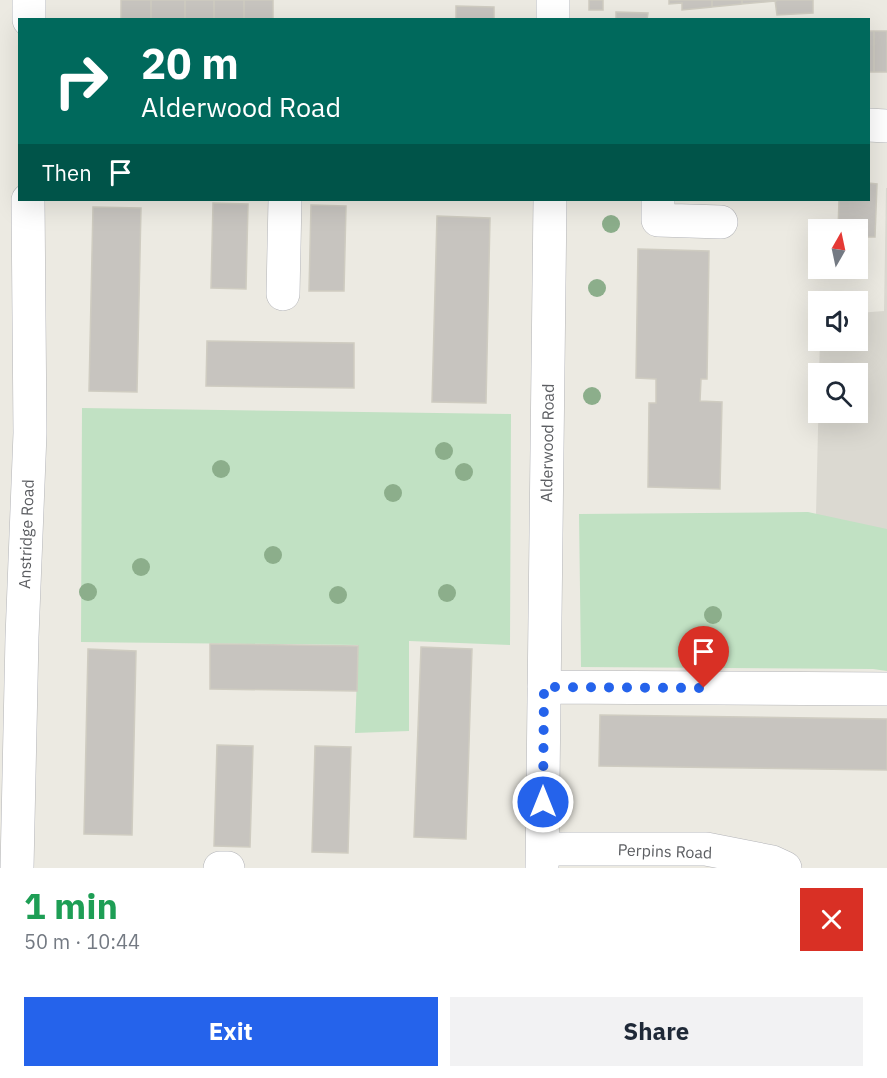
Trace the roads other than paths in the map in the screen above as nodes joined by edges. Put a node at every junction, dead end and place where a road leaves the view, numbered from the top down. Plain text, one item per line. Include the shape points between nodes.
1 (29, 0) edge
2 (554, 0) edge
3 (29, 18) edge
4 (553, 18) edge
5 (870, 125) edge
6 (887, 126) edge
7 (28, 201) edge
8 (285, 201) edge
9 (550, 201) edge
10 (658, 201) edge
11 (721, 222) dead end
12 (283, 294) dead end
13 (544, 687) junction
14 (887, 689) edge
15 (542, 858) edge
16 (17, 868) edge
17 (220, 868) edge
18 (228, 868) edge
19 (785, 868) edge

1 - 3 street
2 - 4 street
5 - 6 street
7 - 16 street, Anstridge Road via 30,433
8 - 12 street
9 - 13 street, Alderwood Road
10 - 11 street via 658,220
13 - 14 street
13 - 15 street, Alderwood Road
15 - 19 street, Perpins Road via 706,849
17 - 18 street

